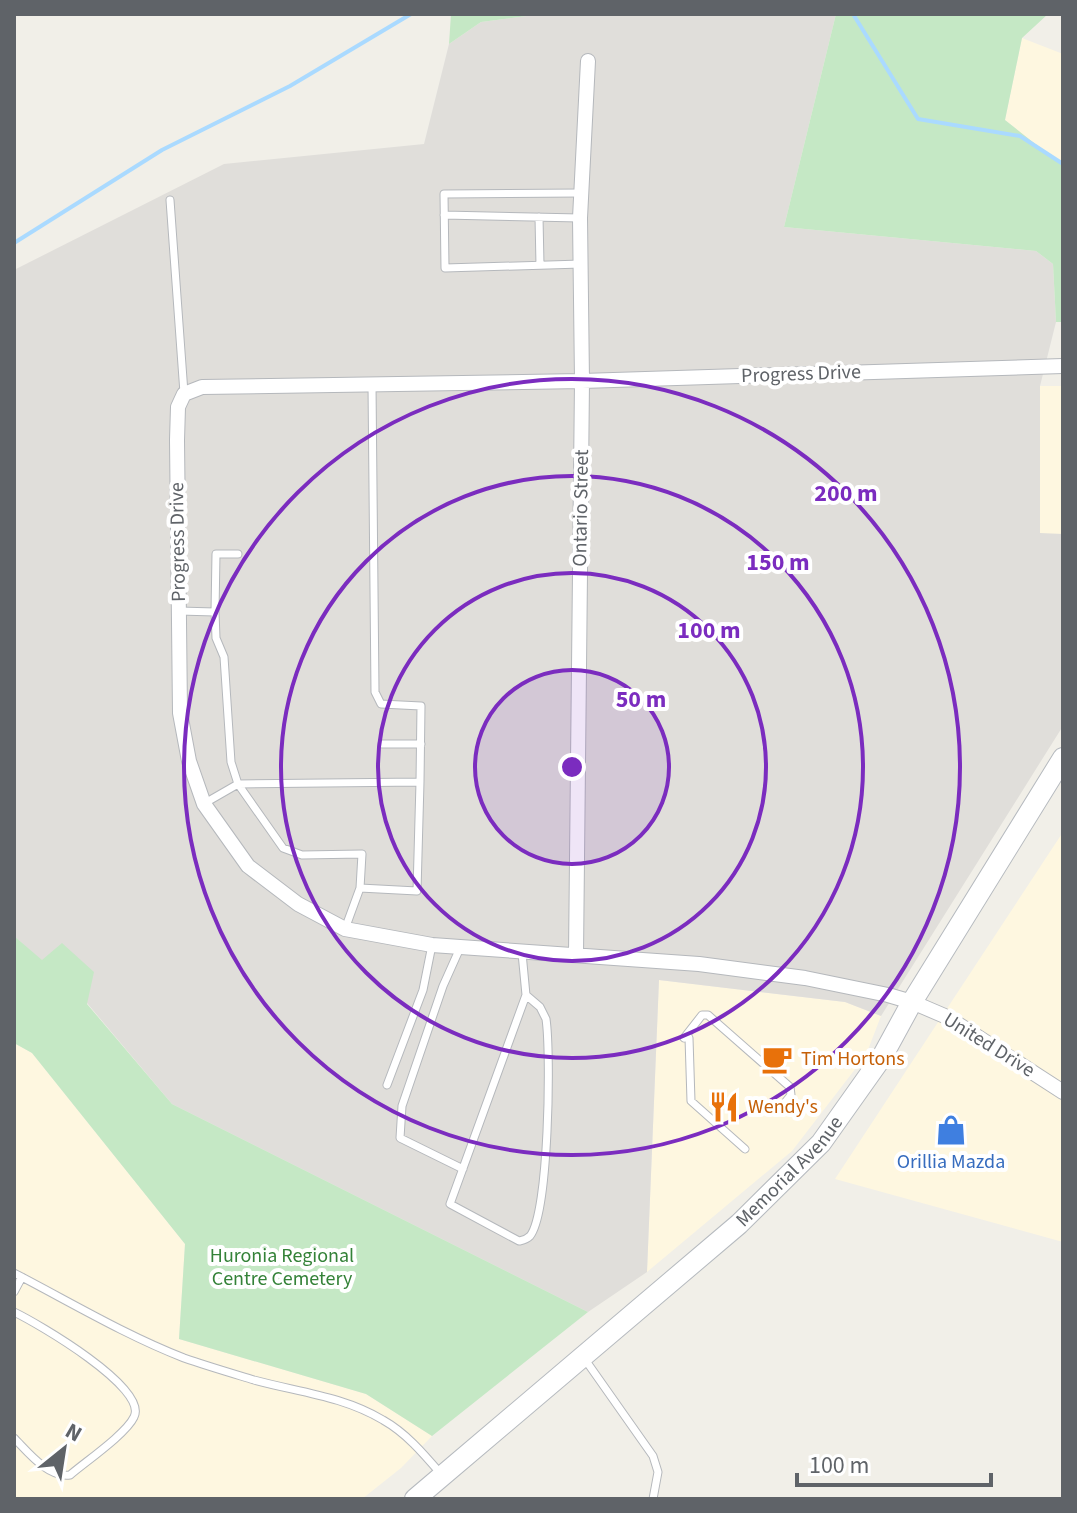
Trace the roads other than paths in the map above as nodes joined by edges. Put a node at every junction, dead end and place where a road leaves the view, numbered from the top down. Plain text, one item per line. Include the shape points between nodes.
1 (588, 61) dead end
2 (581, 193) junction
3 (170, 200) dead end
4 (444, 215) junction
5 (539, 217) junction
6 (580, 218) junction
7 (581, 264) junction
8 (540, 265) junction
9 (1063, 366) edge
10 (582, 381) junction
11 (372, 385) junction
12 (184, 394) junction
13 (238, 554) dead end
14 (179, 611) junction
15 (215, 612) junction
16 (382, 744) dead end
17 (421, 744) junction
18 (1063, 758) edge
19 (420, 782) junction
20 (238, 784) junction
21 (204, 804) junction
22 (360, 888) junction
23 (345, 929) junction
24 (432, 945) junction
25 (461, 946) junction
26 (522, 950) junction
27 (576, 955) junction
28 (526, 995) junction
29 (912, 1002) junction
30 (387, 1085) dead end
31 (1063, 1092) edge
32 (779, 1110) dead end
33 (745, 1149) dead end
34 (463, 1169) junction
35 (18, 1275) edge
36 (14, 1292) edge
37 (14, 1312) edge
38 (583, 1356) junction
39 (14, 1438) edge
40 (442, 1475) junction
41 (415, 1499) edge
42 (653, 1499) edge

1 - 2 street, Ontario Street
2 - 4 lane via 444,194
2 - 6 street, Ontario Street
3 - 12 lane
4 - 5 lane
4 - 8 lane via 445,268
5 - 6 lane
5 - 8 lane
6 - 7 street, Ontario Street
7 - 8 lane
7 - 10 street, Ontario Street
9 - 10 street, Progress Drive
10 - 11 street, Progress Drive
10 - 27 street, Ontario Street
11 - 12 street, Progress Drive via 202,387
11 - 17 lane via 375,692 381,704 421,706
12 - 14 street, Progress Drive via 177,440
13 - 15 lane via 216,554
14 - 15 lane
14 - 21 street, Progress Drive via 180,713
15 - 20 lane via 216,638 224,657 231,762
16 - 17 lane
17 - 19 lane
18 - 29 main road, Memorial Avenue
19 - 20 lane
19 - 22 lane via 417,891
20 - 21 lane
20 - 22 lane via 283,848 302,855 362,854
21 - 23 street, Progress Drive via 248,866 298,904
22 - 23 lane
23 - 24 street, Progress Drive
24 - 25 street, Progress Drive
24 - 30 lane via 423,990
25 - 26 street, Progress Drive
25 - 34 lane via 402,1106 400,1138
26 - 27 street, Progress Drive
26 - 28 lane
27 - 29 street, Progress Drive via 805,978
28 - 34 lane
28 - 34 lane via 540,1007 548,1031 545,1163 527,1239 519,1241 450,1204
29 - 31 street, United Drive via 947,1017
29 - 38 main road, Memorial Avenue via 851,1103 802,1164
32 - 33 lane via 791,1095 790,1087 702,1015 686,1038 691,1101
35 - 36 lane
35 - 40 lane via 188,1359 356,1406 402,1434
37 - 39 lane via 104,1371 128,1392 136,1415 70,1475 51,1472
38 - 40 main road, Memorial Avenue
38 - 42 lane via 653,1456 658,1472
40 - 41 main road, Memorial Avenue

